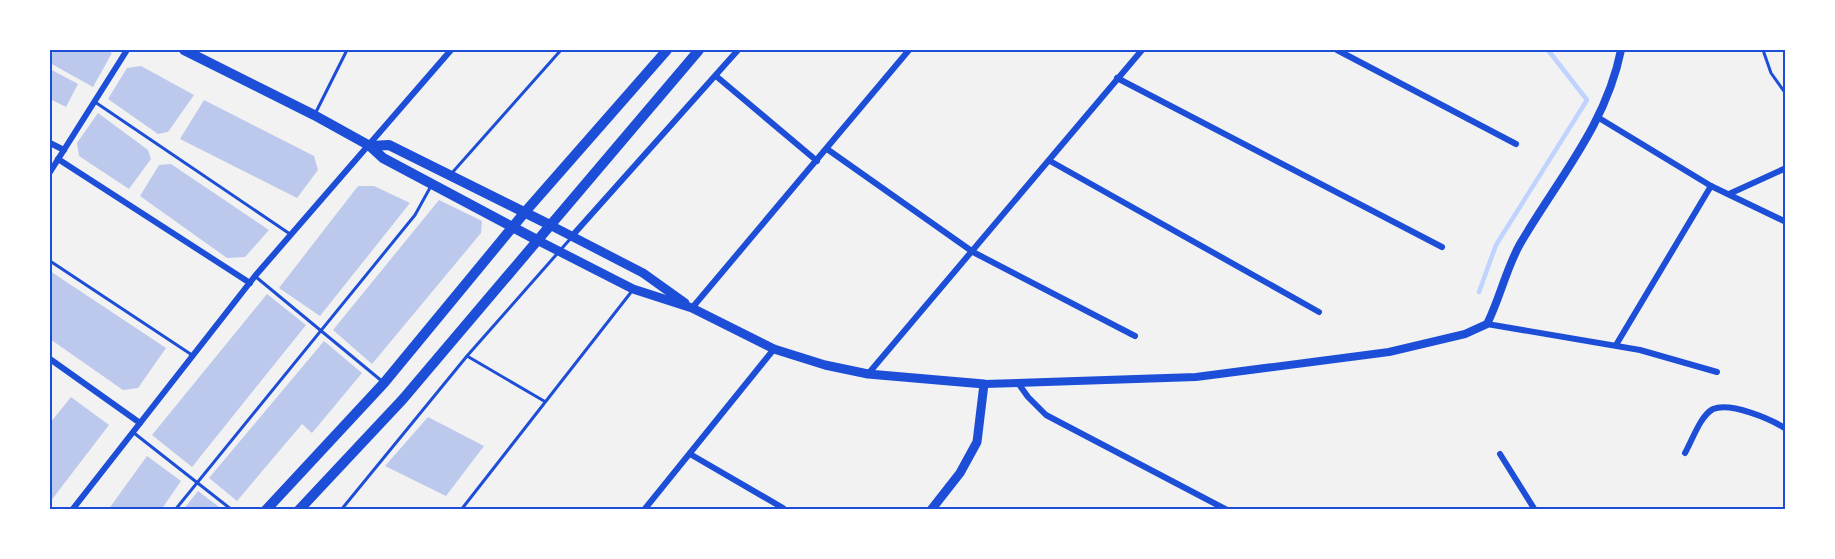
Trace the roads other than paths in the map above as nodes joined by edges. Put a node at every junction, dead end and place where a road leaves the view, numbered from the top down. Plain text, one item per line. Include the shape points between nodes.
1 (127, 50) edge
2 (184, 50) edge
3 (347, 50) edge
4 (451, 50) edge
5 (561, 50) edge
6 (699, 50) edge
7 (738, 50) edge
8 (909, 50) edge
9 (1142, 50) edge
10 (1337, 50) edge
11 (1621, 50) edge
12 (1763, 50) edge
13 (664, 51) edge
14 (716, 76) junction
15 (1117, 78) junction
16 (1785, 94) edge
17 (94, 101) junction
18 (314, 115) junction
19 (1599, 118) junction
20 (50, 143) edge
21 (1516, 144) dead end
22 (370, 146) junction
23 (827, 149) junction
24 (64, 150) junction
25 (58, 159) junction
26 (817, 161) junction
27 (1050, 161) junction
28 (1785, 168) edge
29 (50, 172) edge
30 (451, 174) junction
31 (432, 185) junction
32 (1711, 186) junction
33 (1728, 194) junction
34 (525, 212) junction
35 (1785, 222) edge
36 (549, 225) junction
37 (513, 227) junction
38 (290, 234) junction
39 (572, 237) junction
40 (537, 240) junction
41 (1442, 247) dead end
42 (560, 252) junction
43 (973, 252) junction
44 (50, 261) edge
45 (255, 276) junction
46 (250, 283) junction
47 (633, 290) junction
48 (692, 308) junction
49 (1319, 312) dead end
50 (1487, 324) junction
51 (320, 329) junction
52 (1135, 336) dead end
53 (1616, 345) junction
54 (774, 348) junction
55 (192, 355) junction
56 (467, 356) junction
57 (50, 359) edge
58 (1717, 372) dead end
59 (868, 374) junction
60 (384, 383) junction
61 (1018, 383) junction
62 (984, 384) junction
63 (544, 401) junction
64 (140, 423) junction
65 (1785, 429) edge
66 (133, 432) junction
67 (1685, 453) dead end
68 (690, 454) junction
69 (1500, 454) dead end
70 (197, 482) junction
71 (783, 508) edge
72 (302, 509) edge
73 (72, 510) edge
74 (175, 510) edge
75 (232, 510) edge
76 (266, 510) edge
77 (341, 510) edge
78 (462, 510) edge
79 (644, 510) edge
80 (931, 510) edge
81 (1227, 510) edge
82 (1535, 510) edge

1 - 17 street
2 - 18 main road
3 - 18 lane
4 - 22 street
5 - 30 lane
6 - 36 main road
7 - 14 street
8 - 23 street
9 - 15 street
10 - 21 street
11 - 19 street
12 - 16 lane via 1771,73
13 - 34 main road
14 - 26 street
14 - 39 street
15 - 27 street
15 - 41 street
17 - 24 street
17 - 38 lane
18 - 22 main road
19 - 32 street
19 - 50 street via 1520,245
20 - 24 street
22 - 30 main road via 389,145
22 - 31 main road via 383,158
22 - 38 street
23 - 26 street
23 - 43 street
24 - 25 street
25 - 29 street
25 - 46 street
26 - 48 street
27 - 43 street
27 - 49 street
28 - 33 street
30 - 34 main road
31 - 37 main road
31 - 51 lane via 415,215
32 - 33 street
32 - 53 street
33 - 35 street
34 - 36 main road
34 - 37 main road
36 - 39 main road
36 - 40 main road
37 - 40 main road
37 - 60 main road
38 - 45 street
39 - 42 lane
39 - 48 main road via 643,273
40 - 42 main road
40 - 72 main road via 403,399
42 - 47 main road
42 - 56 lane
43 - 52 street
43 - 59 street
44 - 55 lane
45 - 46 street
45 - 51 lane
46 - 55 street
47 - 48 main road
47 - 63 lane
48 - 54 main road
50 - 53 street
50 - 61 street via 1465,334 1389,352 1207,375
51 - 60 lane
51 - 70 lane
53 - 58 street
54 - 59 main road
54 - 68 street
55 - 64 street
56 - 63 lane
56 - 77 lane
57 - 64 street
59 - 62 main road
60 - 76 main road
61 - 62 street
61 - 81 street via 1046,415
62 - 80 main road via 977,442 960,473
63 - 78 lane
64 - 66 street
65 - 67 street via 1754,414 1727,407 1713,410
66 - 70 lane
66 - 73 street
68 - 71 street
68 - 79 street
69 - 82 street
70 - 74 lane
70 - 75 lane

